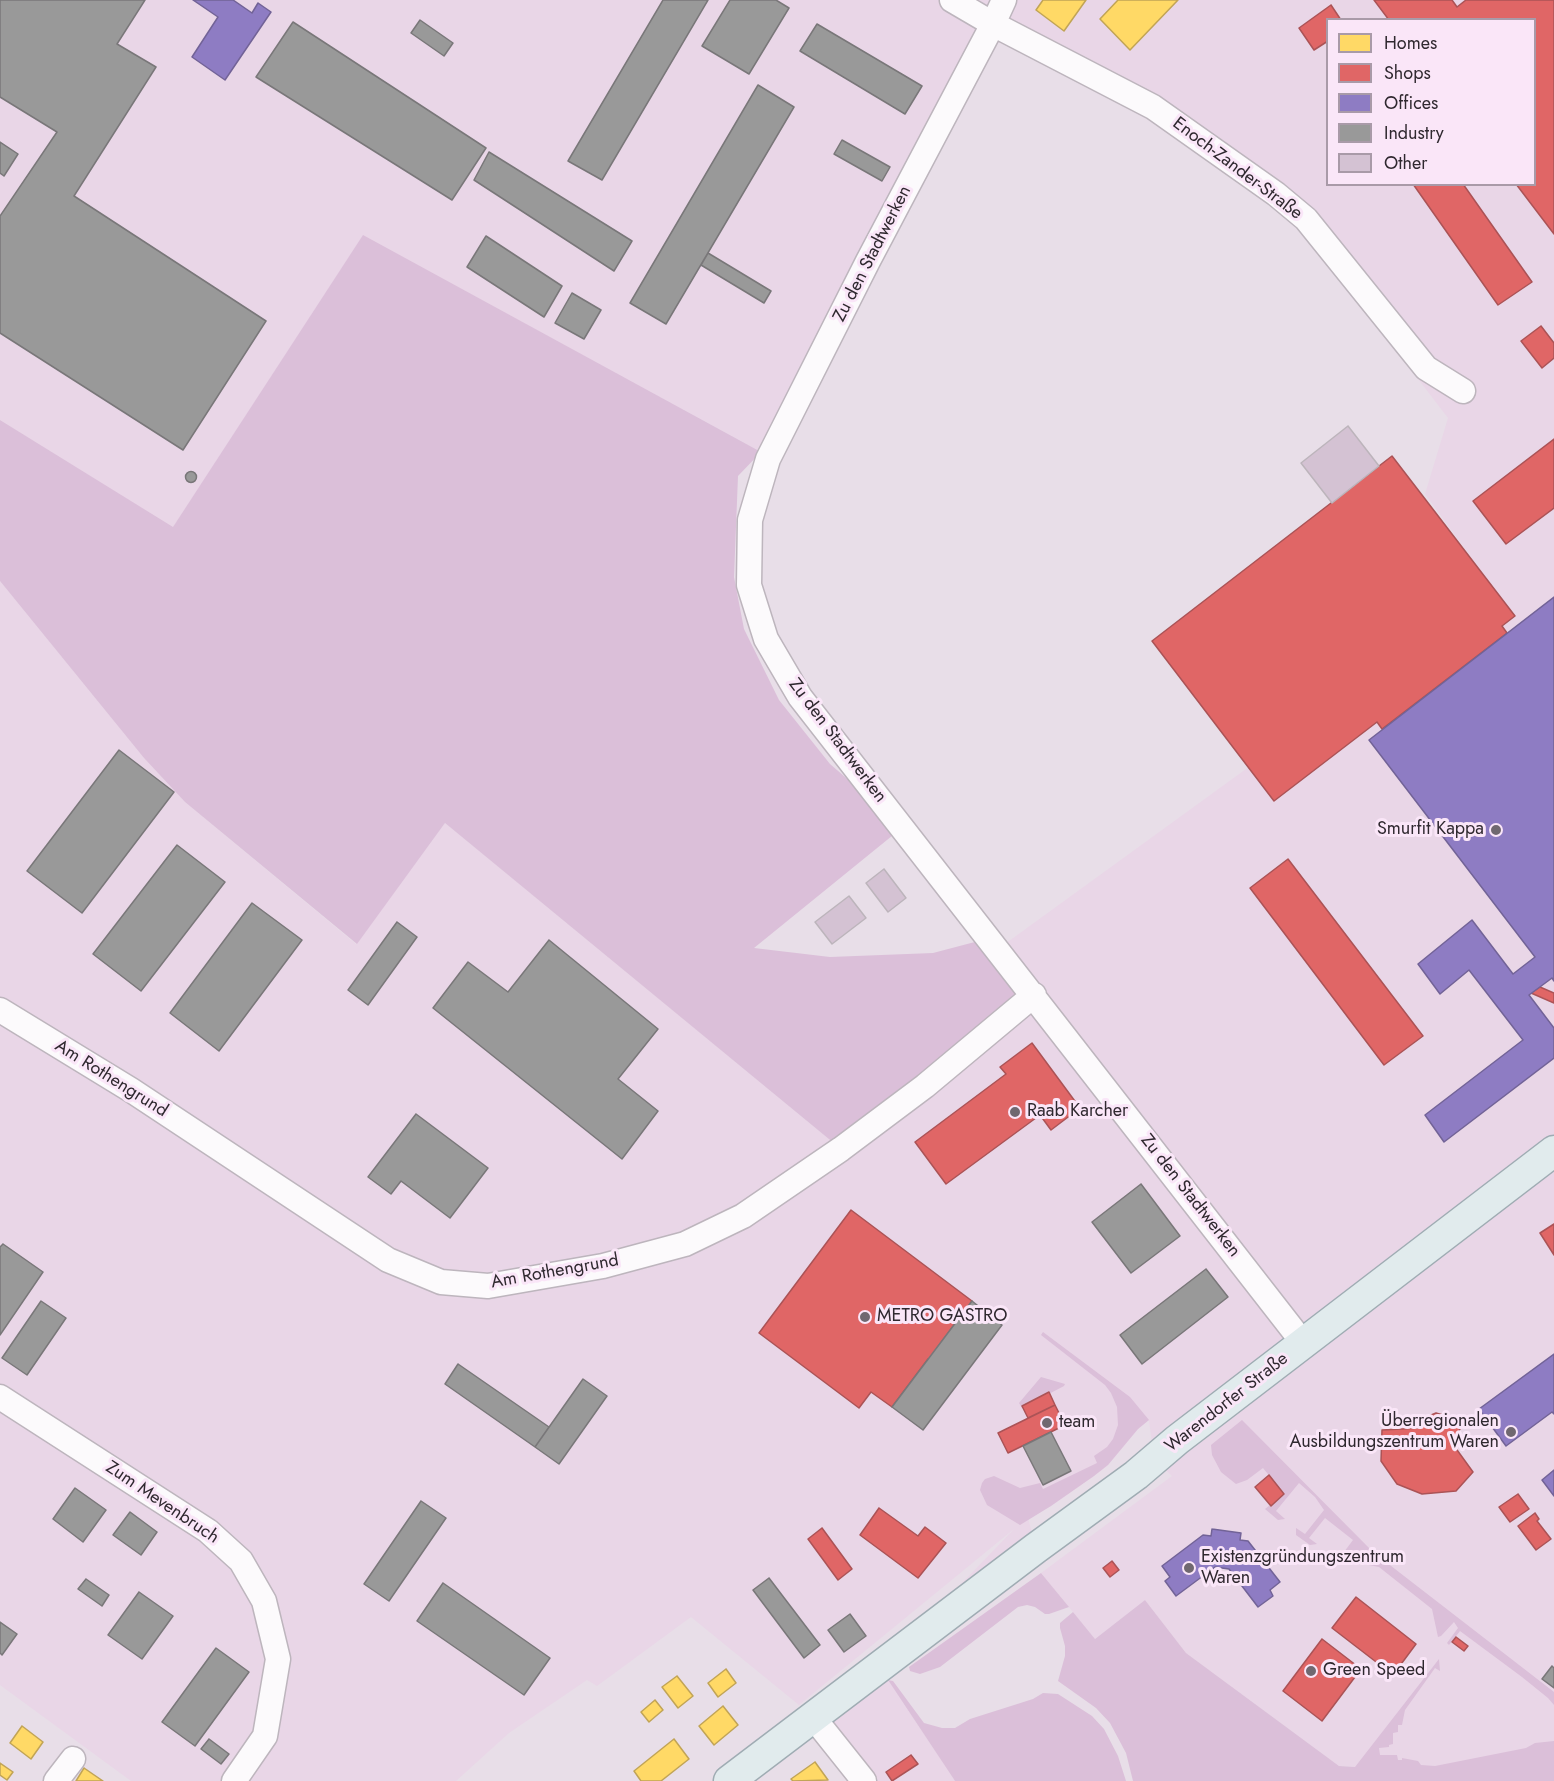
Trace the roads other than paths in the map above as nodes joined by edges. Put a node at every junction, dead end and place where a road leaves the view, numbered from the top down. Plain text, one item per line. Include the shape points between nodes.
1 (952, 0) edge
2 (1004, 0) edge
3 (993, 24) junction
4 (1463, 391) dead end
5 (1034, 995) junction
6 (0, 1010) edge
7 (1554, 1151) edge
8 (1304, 1344) junction
9 (0, 1397) edge
10 (813, 1717) junction
11 (73, 1759) dead end
12 (56, 1781) edge
13 (234, 1781) edge
14 (729, 1781) edge
15 (864, 1781) edge

1 - 3 street, Enoch-Zander-Straße
2 - 3 street, Zu den Stadtwerken
3 - 4 street, Enoch-Zander-Straße via 1153,106 1276,194 1306,219 1426,368
3 - 5 street, Zu den Stadtwerken via 768,459 750,520 749,585 766,639 800,697
5 - 6 street, Am Rothengrund via 925,1086 743,1216 685,1244 603,1266 488,1286 441,1282 388,1260 131,1090
5 - 8 street, Zu den Stadtwerken
7 - 8 main road, Warendorfer Straße
8 - 10 main road, Warendorfer Straße
9 - 13 street, Zum Mevenbruch via 208,1531 242,1561 264,1601 278,1659 265,1736
10 - 14 main road, Warendorfer Straße
10 - 15 street
11 - 12 street

